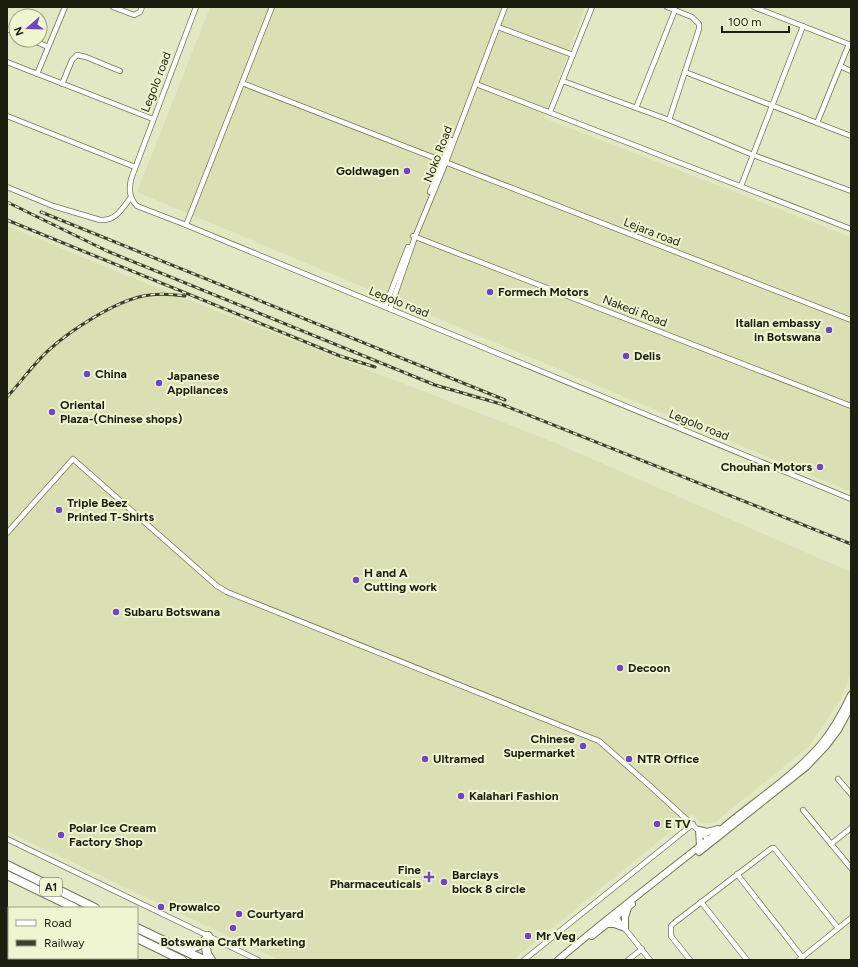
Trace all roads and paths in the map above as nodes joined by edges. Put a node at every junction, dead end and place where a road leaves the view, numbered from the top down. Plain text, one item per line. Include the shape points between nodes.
1 (65, 7) edge
2 (113, 7) edge
3 (142, 7) edge
4 (196, 7) edge
5 (272, 7) edge
6 (502, 7) edge
7 (506, 7) edge
8 (592, 7) edge
9 (667, 7) edge
10 (754, 7) edge
11 (675, 10) junction
12 (803, 26) junction
13 (498, 27) junction
14 (850, 45) edge
15 (48, 48) joint
16 (572, 55) junction
17 (7, 62) edge
18 (840, 66) junction
19 (120, 71) dead end
20 (851, 71) edge
21 (685, 72) junction
22 (37, 74) junction
23 (563, 81) junction
24 (242, 83) junction
25 (62, 84) junction
26 (476, 84) junction
27 (772, 105) junction
28 (636, 108) junction
29 (550, 112) junction
30 (7, 116) edge
31 (153, 119) junction
32 (669, 120) junction
33 (818, 123) junction
34 (851, 136) edge
35 (753, 154) junction
36 (445, 161) junction
37 (135, 167) junction
38 (740, 186) junction
39 (7, 187) edge
40 (851, 191) edge
41 (131, 197) junction
42 (186, 225) junction
43 (851, 229) edge
44 (414, 237) junction
45 (388, 308) junction
46 (851, 320) edge
47 (851, 406) edge
48 (851, 499) edge
49 (7, 533) edge
50 (851, 695) edge
51 (851, 706) edge
52 (804, 765) junction
53 (838, 779) dead end
54 (851, 794) edge
55 (803, 810) dead end
56 (693, 824) junction
57 (723, 827) junction
58 (851, 828) edge
59 (699, 830) junction
60 (7, 839) edge
61 (710, 841) junction
62 (831, 844) junction
63 (700, 846) junction
64 (7, 866) edge
65 (851, 868) edge
66 (737, 874) junction
67 (7, 875) edge
68 (701, 902) junction
69 (73, 907) edge
70 (94, 907) edge
71 (629, 907) junction
72 (615, 916) junction
73 (851, 918) edge
74 (608, 924) junction
75 (138, 928) edge
76 (625, 928) junction
77 (838, 928) junction
78 (138, 938) edge
79 (207, 939) junction
80 (170, 943) junction
81 (642, 950) junction
82 (800, 959) edge
83 (182, 960) edge
84 (204, 960) edge
85 (211, 960) edge
86 (258, 960) edge
87 (524, 960) edge
88 (558, 960) edge
89 (563, 960) edge
90 (628, 960) edge
91 (650, 960) edge
92 (690, 960) edge
93 (747, 960) edge

1 - 15 street
2 - 3 street via 134,15 140,12
4 - 31 street, Legolo road
5 - 24 street
6 - 36 street
7 - 13 street, Noko Road
8 - 16 street
9 - 11 street
10 - 12 street
11 - 21 street via 692,17 699,24
11 - 28 street
12 - 14 street
12 - 27 street
13 - 16 street
13 - 26 street, Noko Road
14 - 18 street
15 - 22 street
16 - 23 street
17 - 22 street
18 - 20 street
18 - 33 street
19 - 25 street via 86,57 77,56 72,60
21 - 27 street
21 - 32 street
22 - 25 street
23 - 28 street
23 - 29 street
24 - 36 street, Lejara road
24 - 42 street
25 - 31 street
26 - 29 street
26 - 36 street, Noko Road
27 - 33 street
27 - 35 street
28 - 32 street
29 - 38 street
30 - 37 street
31 - 37 street, Legolo road
32 - 35 street
33 - 34 street
35 - 38 street
35 - 40 street
36 - 44 street, Noko Road
36 - 46 street, Lejara road
37 - 41 street, Legolo road via 129,190
38 - 43 street
39 - 41 street via 52,206 106,221 113,218
41 - 42 street, Legolo road via 137,206
42 - 45 street, Legolo road
44 - 45 street, Noko Road
44 - 47 street, Nakedi Road
45 - 48 street, Legolo road
49 - 56 street via 73,458 216,586 309,626 592,738 604,745
50 - 52 main road via 832,730
51 - 52 main road via 838,730
52 - 57 main road
52 - 61 main road
53 - 54 street
55 - 62 street
56 - 59 street
56 - 87 street
57 - 59 main road via 712,831
57 - 61 main road
58 - 62 street
59 - 61 street
59 - 63 main road
60 - 79 street
61 - 63 main road
61 - 71 main road
62 - 65 street
63 - 72 main road
64 - 70 highway, A1
66 - 68 street
66 - 77 street via 769,848 774,848
66 - 82 street
67 - 69 highway, A1
68 - 92 street via 674,923 670,931 671,936
68 - 93 street
71 - 72 main road
71 - 76 main road
72 - 74 main road
72 - 76 street
72 - 88 main road
73 - 77 street
74 - 76 main road
74 - 89 main road
75 - 80 highway
76 - 81 street
77 - 82 street
78 - 83 highway
79 - 80 highway via 187,948
79 - 85 highway via 207,954
79 - 86 street
80 - 84 highway
81 - 90 street
81 - 91 street

